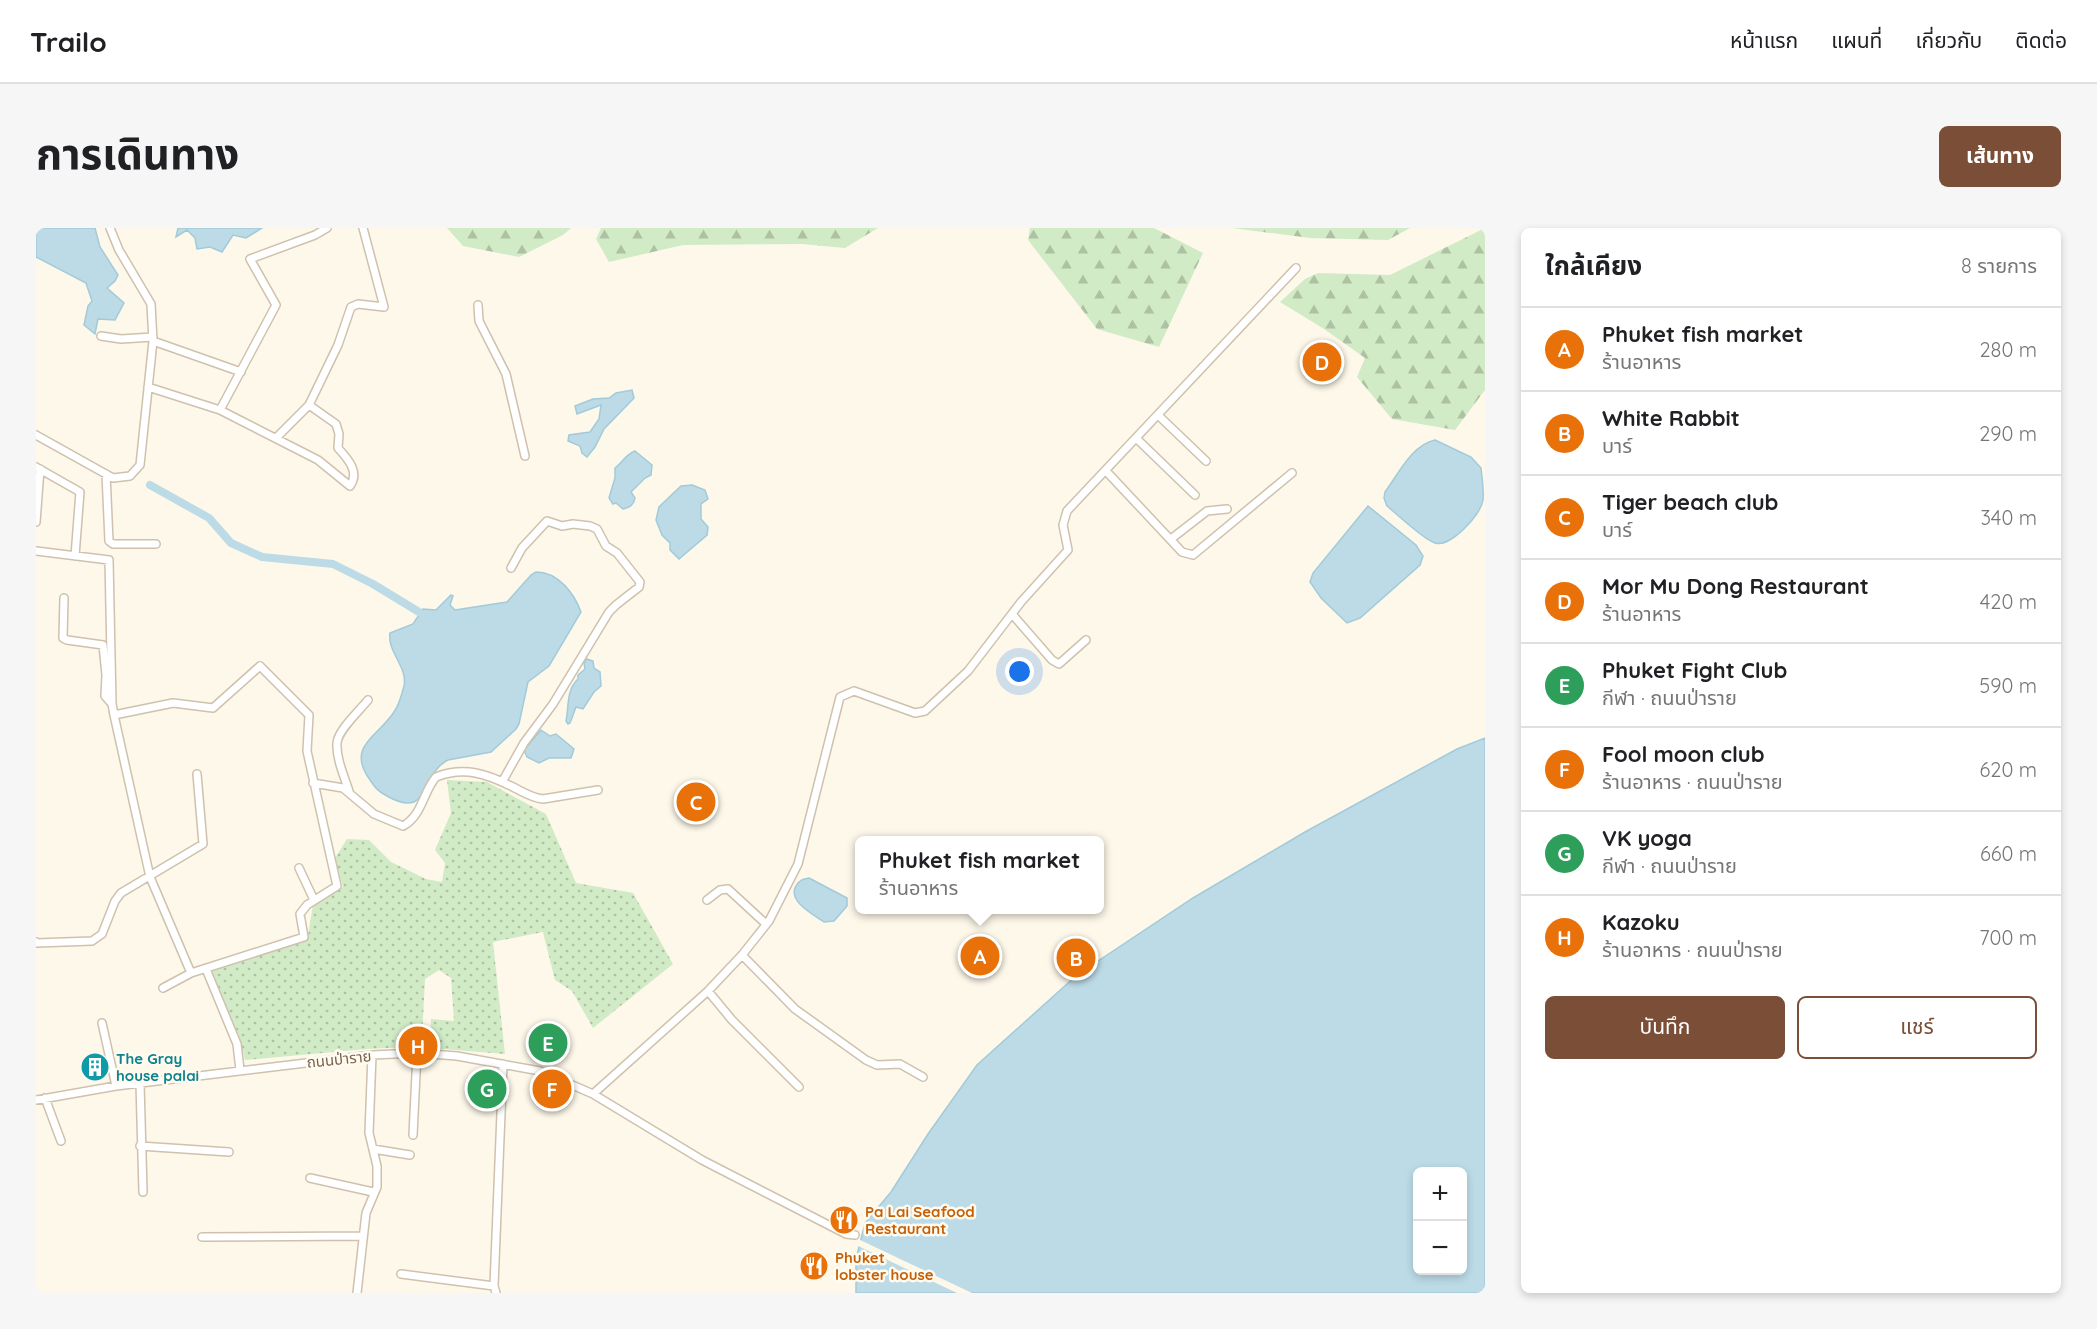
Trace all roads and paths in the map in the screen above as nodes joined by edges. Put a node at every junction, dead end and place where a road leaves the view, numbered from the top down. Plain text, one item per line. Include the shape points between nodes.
1 (110, 228) edge
2 (327, 228) edge
3 (363, 228) edge
4 (1296, 268) dead end
5 (478, 305) dead end
6 (100, 336) dead end
7 (153, 339) junction
8 (241, 372) junction
9 (148, 387) junction
10 (309, 405) junction
11 (220, 410) junction
12 (1159, 416) junction
13 (36, 435) edge
14 (276, 438) junction
15 (1137, 439) junction
16 (525, 456) dead end
17 (1206, 461) dead end
18 (38, 468) edge
19 (1106, 471) junction
20 (1292, 473) dead end
21 (106, 474) junction
22 (1195, 495) dead end
23 (1227, 509) dead end
24 (36, 522) edge
25 (1171, 539) junction
26 (156, 544) dead end
27 (36, 551) edge
28 (75, 556) junction
29 (511, 568) dead end
30 (64, 598) dead end
31 (1012, 614) junction
32 (1086, 640) dead end
33 (368, 700) dead end
34 (112, 704) junction
35 (114, 715) junction
36 (197, 774) dead end
37 (502, 782) junction
38 (313, 783) junction
39 (598, 790) dead end
40 (349, 791) junction
41 (299, 868) dead end
42 (150, 877) junction
43 (314, 900) junction
44 (707, 900) dead end
45 (766, 924) junction
46 (36, 942) edge
47 (742, 955) junction
48 (206, 969) junction
49 (191, 973) junction
50 (163, 987) dead end
51 (708, 991) junction
52 (102, 1023) dead end
53 (417, 1053) junction
54 (372, 1054) junction
55 (503, 1064) junction
56 (240, 1070) junction
57 (923, 1077) dead end
58 (140, 1083) junction
59 (116, 1086) junction
60 (799, 1087) dead end
61 (593, 1094) junction
62 (45, 1098) junction
63 (36, 1100) edge
64 (413, 1135) dead end
65 (61, 1141) dead end
66 (140, 1146) junction
67 (373, 1149) junction
68 (229, 1152) dead end
69 (410, 1155) dead end
70 (310, 1178) dead end
71 (142, 1192) dead end
72 (373, 1192) junction
73 (855, 1234) dead end
74 (363, 1236) junction
75 (202, 1237) dead end
76 (401, 1274) dead end
77 (495, 1289) edge
78 (357, 1293) edge

1 - 7 street via 151,304
2 - 8 street via 250,259 276,305
3 - 10 street via 384,307 351,307 338,345
4 - 12 street
5 - 16 street via 479,321 506,374
6 - 7 street
7 - 8 street
7 - 9 street
8 - 11 street
9 - 11 street
9 - 21 street via 140,465 130,476 113,478
10 - 14 street
10 - 14 street via 336,424 338,448 355,473 350,486 318,460
11 - 14 street
12 - 15 street
12 - 17 street
13 - 21 street
15 - 19 street
15 - 22 street
18 - 24 street
18 - 28 street via 80,492
19 - 25 street
19 - 31 street via 1067,511 1063,525 1068,550
20 - 25 street via 1194,555 1182,552
21 - 26 street via 110,541
23 - 25 street via 1207,511
27 - 28 street
28 - 34 street via 109,560
29 - 37 street via 547,521 597,529 606,546 640,582 609,612
30 - 34 street via 63,638 103,645 105,696
31 - 32 street via 1056,663
31 - 45 street via 968,671 925,711 915,713 854,691 840,698 798,864
33 - 40 street via 337,742
34 - 35 street
35 - 38 street via 173,704 213,708 260,666 309,715 307,751
35 - 42 street
36 - 42 street via 203,844
37 - 39 street via 536,799
37 - 40 street via 473,771 439,776 417,812 403,826 374,814
38 - 40 street
38 - 43 street via 337,885
41 - 43 street
42 - 46 street via 121,893 99,937
42 - 49 street
43 - 48 street via 300,914 304,938
44 - 45 street via 728,890
45 - 47 street
47 - 51 street
47 - 57 street via 795,1009 857,1054 877,1065 900,1064
48 - 49 street
48 - 56 street via 237,1044
49 - 50 street
51 - 60 street
51 - 61 street
52 - 59 street
53 - 54 street, ถนนป่าราย
53 - 55 street, ถนนป่าราย
53 - 64 street
54 - 56 street, ถนนป่าราย
54 - 67 street via 369,1133
55 - 61 street, ถนนป่าราย via 540,1071
55 - 77 street
56 - 58 street, ถนนป่าราย
58 - 59 street, ถนนป่าราย
58 - 66 street
59 - 62 street, ถนนป่าราย
61 - 73 street, ถนนป่าราย via 702,1160 846,1234
62 - 63 street, ถนนป่าราย
62 - 65 street
66 - 68 street
66 - 71 street
67 - 69 street
67 - 72 street via 377,1166 377,1186
70 - 72 street
72 - 74 street
74 - 75 street
74 - 78 street
76 - 77 street

